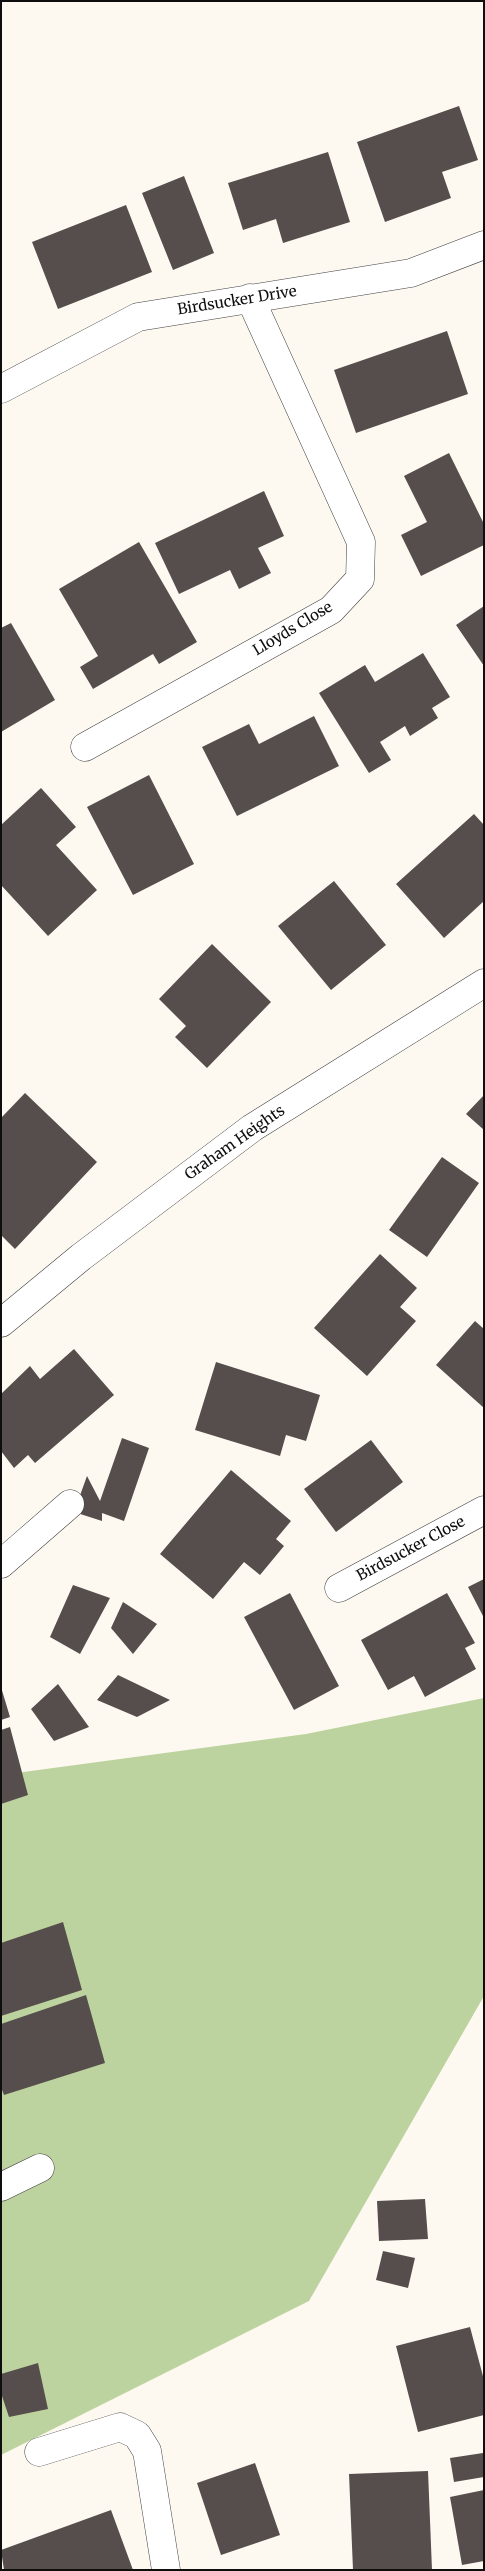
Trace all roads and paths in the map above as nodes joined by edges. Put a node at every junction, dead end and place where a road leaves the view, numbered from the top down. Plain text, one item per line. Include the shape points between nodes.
1 (484, 245) edge
2 (250, 298) junction
3 (1, 389) edge
4 (85, 747) dead end
5 (484, 983) edge
6 (3, 1318) edge
7 (70, 1504) dead end
8 (484, 1510) edge
9 (1, 1564) edge
10 (339, 1588) dead end
11 (40, 2168) dead end
12 (1, 2187) edge
13 (39, 2452) dead end
14 (166, 2570) edge

1 - 2 street, Birdsucker Drive via 411,273
2 - 3 street, Birdsucker Drive via 138,317
2 - 4 street, Lloyds Close via 360,542 360,579 331,610
5 - 6 street, Graham Heights via 252,1128
7 - 9 street
8 - 10 street, Birdsucker Close
11 - 12 street
13 - 14 street via 120,2427 137,2435 147,2451

